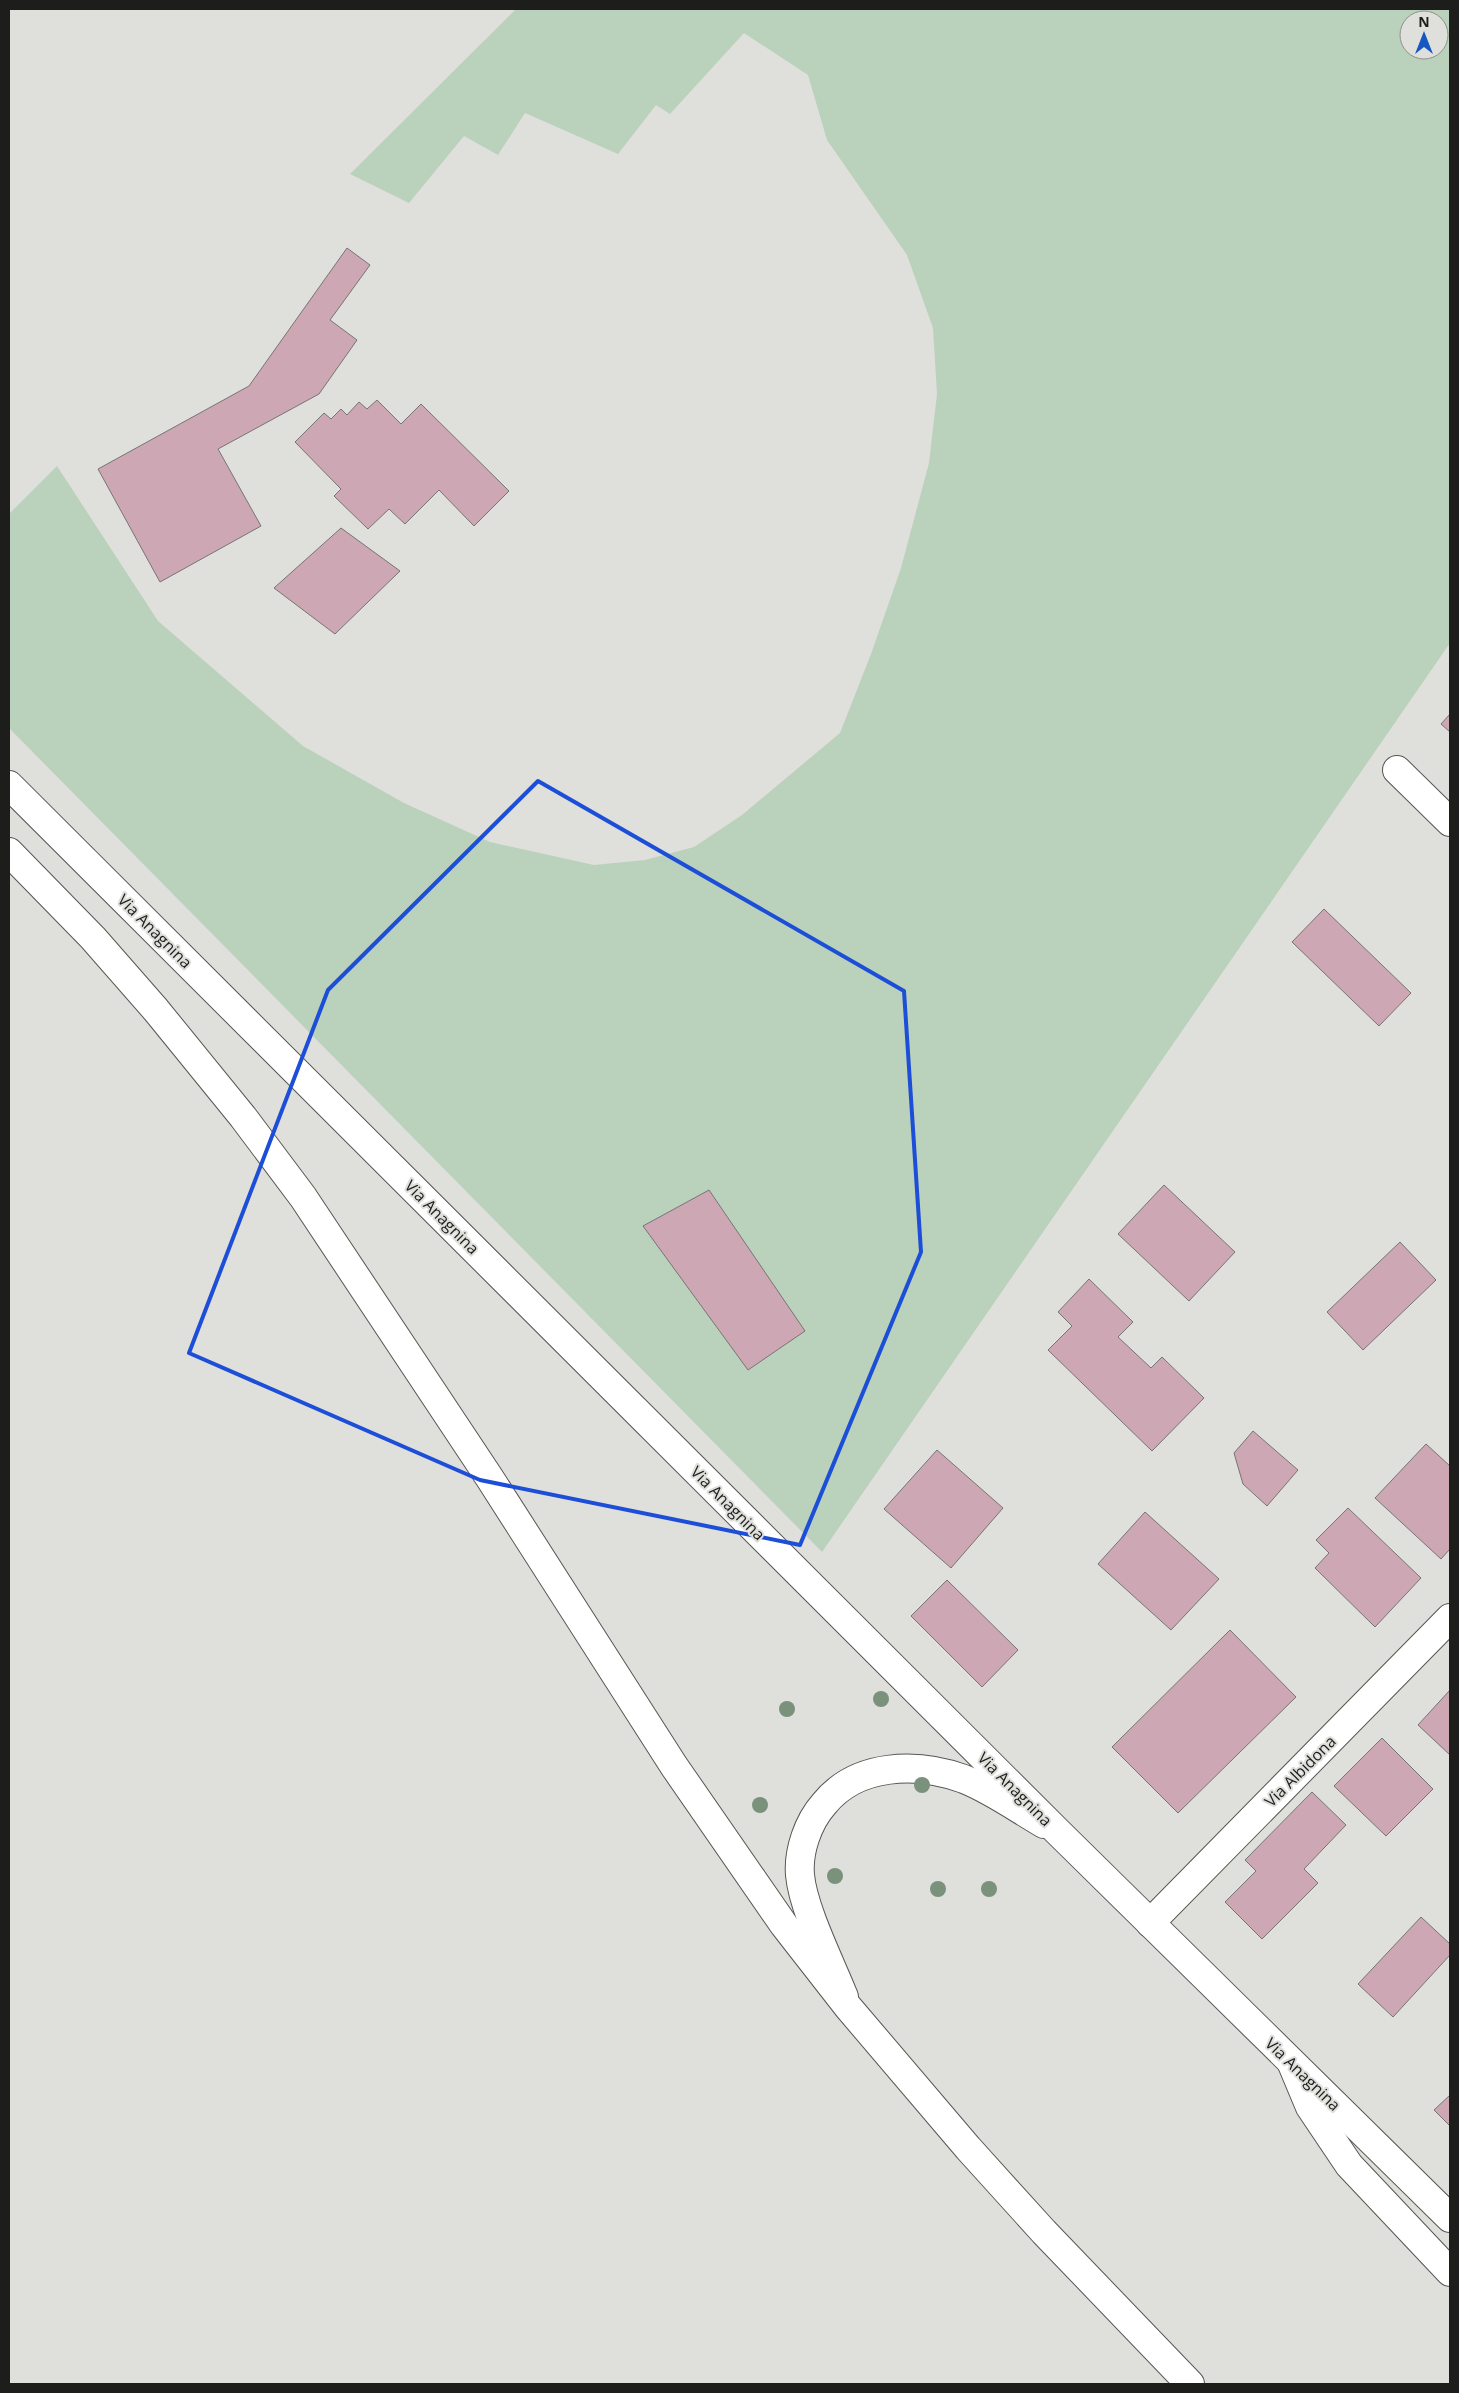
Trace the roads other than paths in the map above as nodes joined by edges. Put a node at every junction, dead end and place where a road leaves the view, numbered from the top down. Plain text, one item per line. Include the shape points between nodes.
1 (1397, 770) dead end
2 (9, 785) edge
3 (1450, 822) edge
4 (9, 852) edge
5 (1450, 1618) edge
6 (1058, 1832) junction
7 (1150, 1923) junction
8 (848, 2007) junction
9 (1292, 2064) junction
10 (1448, 2213) edge
11 (1450, 2272) edge
12 (1190, 2384) edge

1 - 3 main road
2 - 6 main road, Via Anagnina
4 - 8 main road via 93,938 156,1010 272,1155 360,1280 674,1766 784,1925
5 - 7 main road, Via Albidona
6 - 7 main road, Via Anagnina
6 - 8 main road via 971,1783 931,1770 894,1768 879,1771 860,1777 831,1795 820,1808 806,1838 800,1874 805,1898
7 - 9 main road, Via Anagnina
8 - 12 main road via 1044,2232
9 - 10 main road, Via Anagnina
9 - 11 main road via 1310,2107 1349,2165

